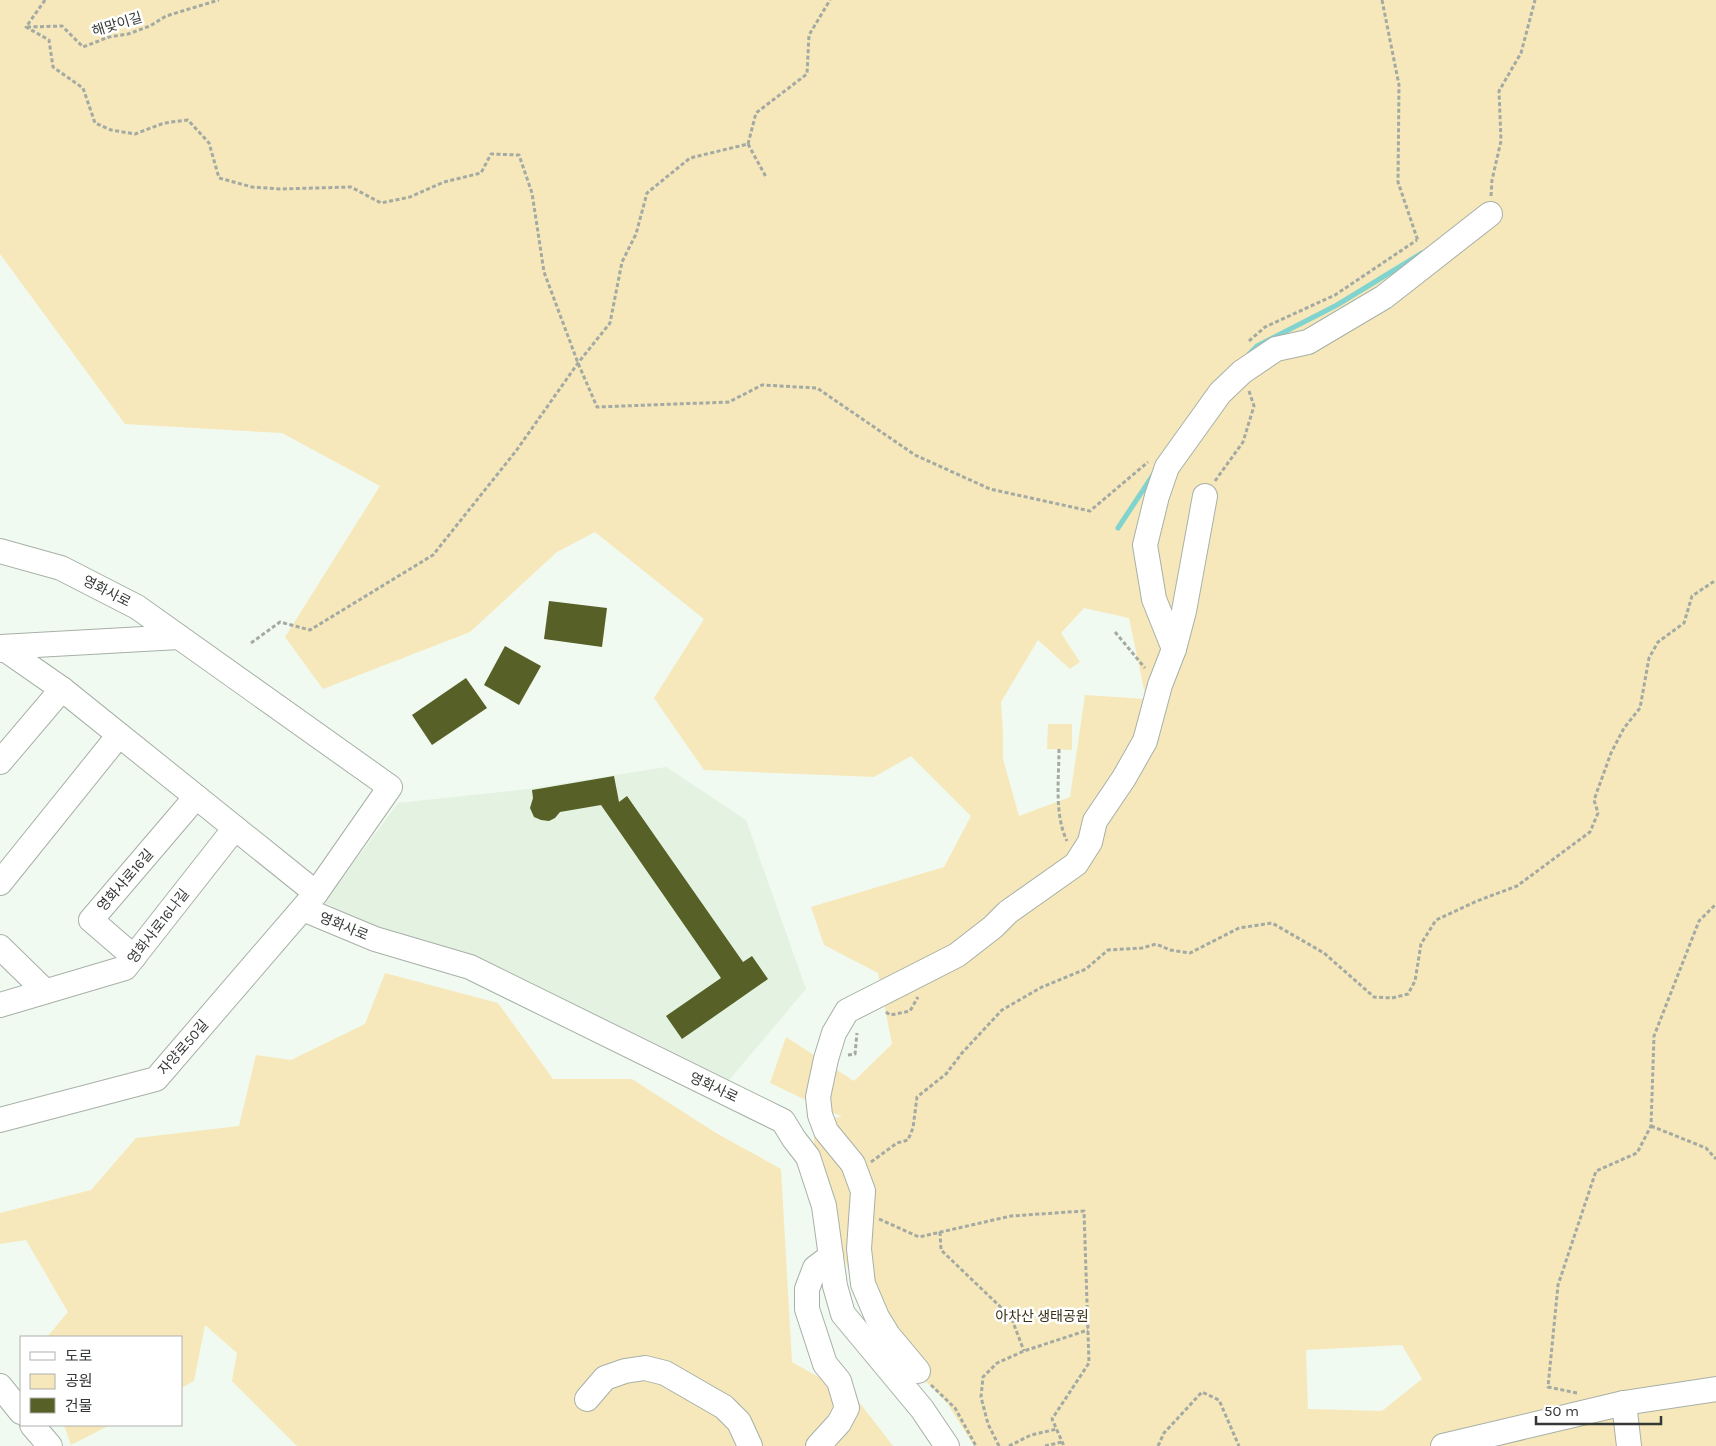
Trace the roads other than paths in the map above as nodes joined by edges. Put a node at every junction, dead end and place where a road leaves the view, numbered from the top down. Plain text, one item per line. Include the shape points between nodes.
1 (1490, 214) road end
2 (1205, 496) road end
3 (0, 551) edge
4 (179, 637) junction
5 (1, 648) edge
6 (1174, 649) junction
7 (62, 689) junction
8 (119, 734) junction
9 (0, 762) edge
10 (196, 797) junction
11 (235, 828) junction
12 (0, 883) edge
13 (309, 901) junction
14 (0, 947) edge
15 (134, 957) junction
16 (45, 991) junction
17 (0, 1005) edge
18 (0, 1120) edge
19 (831, 1256) junction
20 (918, 1372) road end
21 (0, 1386) edge
22 (1716, 1389) edge
23 (588, 1399) dead end
24 (1624, 1403) junction
25 (20, 1411) edge
26 (33, 1426) edge
27 (50, 1446) edge
28 (750, 1446) edge
29 (818, 1446) edge
30 (947, 1446) edge
31 (1443, 1446) edge
32 (1629, 1446) edge

1 - 6 street via 1384,297 1308,342 1276,349 1242,372 1220,393 1167,467 1146,545 1154,599
2 - 6 street
3 - 4 street, 영화사로 via 61,568 137,607
4 - 5 street
4 - 13 street, 영화사로 via 390,787
5 - 7 street
6 - 20 street via 1160,685 1145,741 1095,821 1090,842 1076,864 1008,912 957,955 847,1011 834,1033 818,1097 820,1115 826,1130 852,1164 863,1191 859,1250 863,1284 888,1335
7 - 8 street
7 - 9 street
8 - 10 street
8 - 12 street
10 - 11 street
10 - 15 street, 영화사로16길 via 91,920
11 - 13 street
11 - 15 street, 영화사로16나길
13 - 18 street, 자양로50길 via 156,1079
13 - 19 street, 영화사로 via 375,938 470,967 783,1121 808,1157 824,1206
14 - 16 street
15 - 16 street, 영화사로16나길 via 125,968
16 - 17 street, 영화사로16나길
19 - 29 street via 815,1268 807,1289 807,1309 825,1364 839,1381 847,1408 839,1423
19 - 30 street, 영화사로 via 835,1286 844,1314 922,1409
21 - 25 street
22 - 24 street
23 - 28 street via 605,1378 625,1371 652,1370 724,1406 739,1422
24 - 31 street
24 - 32 street
26 - 27 street

